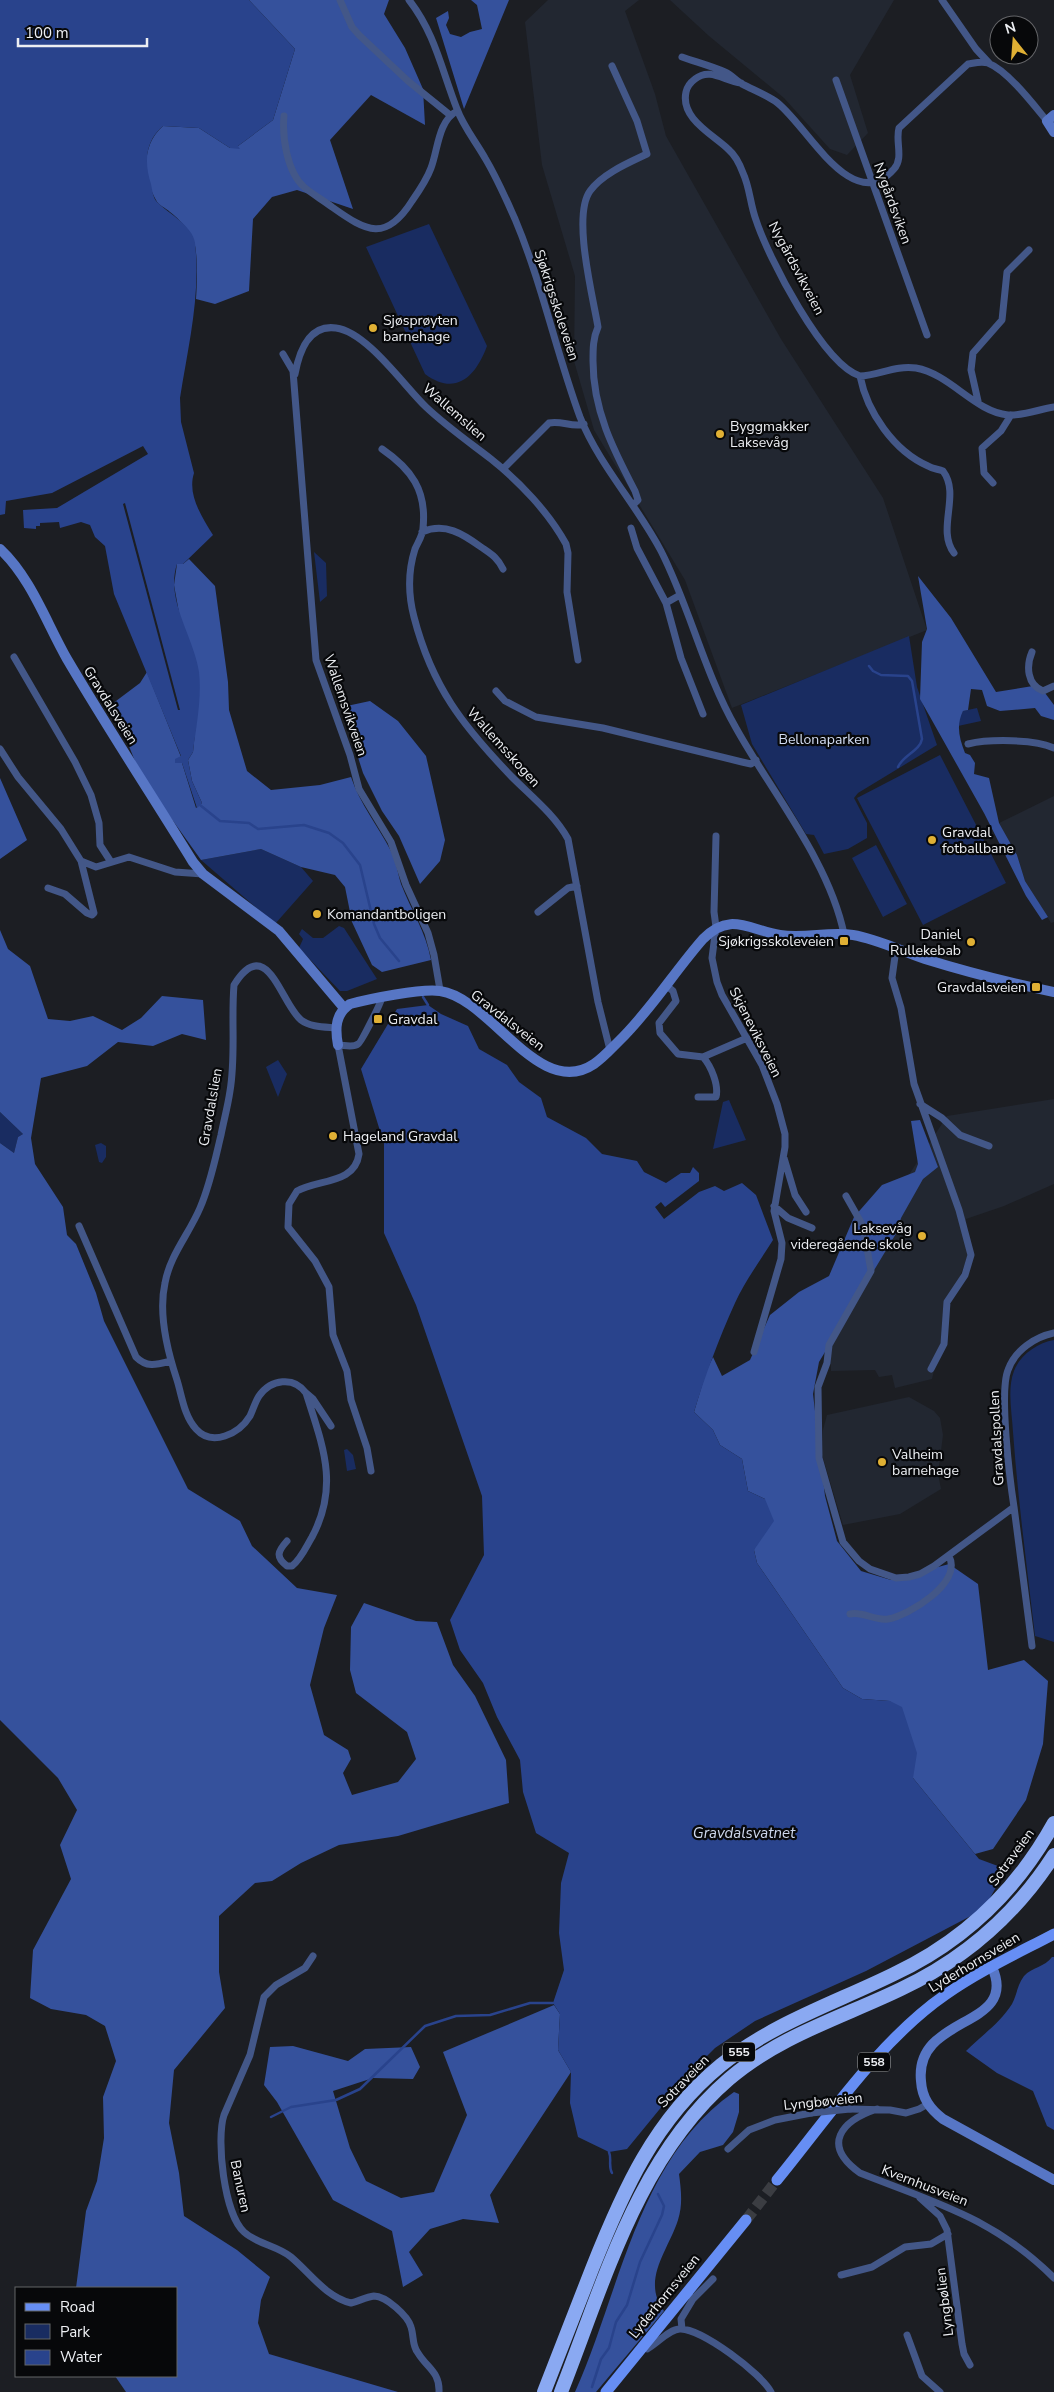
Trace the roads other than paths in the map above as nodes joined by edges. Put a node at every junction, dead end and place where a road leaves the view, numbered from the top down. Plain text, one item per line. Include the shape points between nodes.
1 (340, 0) edge
2 (409, 0) edge
3 (942, 0) edge
4 (682, 58) dead end
5 (989, 63) edge
6 (989, 64) edge
7 (991, 65) edge
8 (612, 66) dead end
9 (836, 80) dead end
10 (741, 83) junction
11 (457, 111) junction
12 (450, 115) junction
13 (284, 116) dead end
14 (1050, 118) edge
15 (1054, 132) edge
16 (871, 182) junction
17 (1029, 250) dead end
18 (927, 336) dead end
19 (283, 354) dead end
20 (860, 376) junction
21 (294, 381) junction
22 (978, 401) junction
23 (1054, 407) edge
24 (1011, 415) junction
25 (584, 424) junction
26 (382, 449) dead end
27 (503, 469) junction
28 (993, 482) dead end
29 (633, 505) junction
30 (631, 528) dead end
31 (422, 532) junction
32 (0, 549) edge
33 (954, 553) dead end
34 (503, 569) dead end
35 (680, 595) junction
36 (666, 604) junction
37 (1032, 652) dead end
38 (14, 657) dead end
39 (578, 660) dead end
40 (1054, 686) edge
41 (496, 691) dead end
42 (703, 714) dead end
43 (968, 744) dead end
44 (1054, 748) edge
45 (0, 749) edge
46 (756, 760) junction
47 (716, 836) dead end
48 (81, 861) junction
49 (111, 862) junction
50 (203, 874) junction
51 (577, 886) junction
52 (48, 888) dead end
53 (538, 912) dead end
54 (716, 927) junction
55 (844, 934) junction
56 (896, 949) junction
57 (667, 986) junction
58 (440, 990) junction
59 (1054, 992) edge
60 (382, 997) junction
61 (344, 1008) junction
62 (335, 1028) junction
63 (748, 1038) junction
64 (338, 1045) junction
65 (610, 1050) junction
66 (703, 1057) junction
67 (698, 1097) dead end
68 (920, 1104) junction
69 (990, 1146) dead end
70 (783, 1155) junction
71 (846, 1196) dead end
72 (774, 1206) junction
73 (806, 1212) dead end
74 (79, 1226) dead end
75 (812, 1228) dead end
76 (1054, 1332) edge
77 (754, 1352) dead end
78 (171, 1361) junction
79 (931, 1369) dead end
80 (306, 1393) junction
81 (331, 1426) dead end
82 (371, 1471) dead end
83 (1014, 1508) junction
84 (287, 1541) dead end
85 (949, 1556) junction
86 (850, 1614) dead end
87 (1032, 1646) dead end
88 (1054, 1822) edge
89 (1054, 1855) edge
90 (1054, 1873) edge
91 (1054, 1934) edge
92 (981, 1940) junction
93 (313, 1956) dead end
94 (992, 1967) junction
95 (928, 2104) junction
96 (878, 2109) junction
97 (728, 2149) dead end
98 (777, 2180) tunnel mouth
99 (1054, 2180) edge
100 (918, 2196) junction
101 (746, 2220) tunnel mouth
102 (948, 2234) junction
103 (841, 2275) dead end
104 (1054, 2278) edge
105 (713, 2279) dead end
106 (690, 2296) junction
107 (682, 2329) junction
108 (907, 2335) dead end
109 (643, 2346) junction
110 (970, 2364) dead end
111 (439, 2392) edge
112 (544, 2392) edge
113 (561, 2392) edge
114 (606, 2392) edge
115 (772, 2392) edge
116 (940, 2392) edge

1 - 12 street via 359,36
2 - 11 street, Sjøkrigsskoleveien via 429,29
3 - 5 street
4 - 10 street, Nygårdsvikveien via 726,73
6 - 16 street via 979,62 964,67 899,128 896,136 897,165 887,175
7 - 14 street
8 - 29 street, Sjøkrigsskoleveien via 637,121 646,154 596,184 588,193 584,205 585,252 598,327 594,337 593,371 597,406 638,500
9 - 16 street, Nygårdsviken
10 - 16 street, Nygårdsvikveien via 786,110 840,171 861,182
10 - 20 street, Nygårdsvikveien via 713,74 699,76 686,91 688,108 698,124 730,151 743,171 751,191 755,219 793,298 828,350 843,366
11 - 12 street
11 - 25 street, Sjøkrigsskoleveien via 487,161 516,222
12 - 13 street via 436,145 431,167 416,195 396,223 380,229 351,220 303,187 292,171
14 - 15 street
16 - 18 street, Nygårdsviken
17 - 22 street via 1006,272 1002,320 971,360 972,381
19 - 21 street, Wallemsvikveien via 292,365
20 - 22 street via 895,368 916,368 934,374
20 - 33 street via 872,410 887,432 915,458 943,471 947,478 950,492 947,537
21 - 27 street, Wallemslien via 301,349 309,337 328,328 344,330 381,356 426,407
21 - 58 street, Wallemsvikveien via 316,660 359,789 391,842 428,932
22 - 24 street via 997,412
23 - 24 street
24 - 28 street via 1001,431 982,448 984,473
25 - 27 street via 549,423
25 - 29 street, Sjøkrigsskoleveien via 598,452
26 - 31 street, Wallemsskogen via 410,471 415,480 422,503
27 - 39 street, Wallemslien via 531,498 566,544 567,592
29 - 35 street, Sjøkrigsskoleveien via 662,553
30 - 36 street via 637,548
31 - 34 street via 438,528 456,531 494,555
31 - 51 street, Wallemsskogen via 411,564 410,588 414,617 429,661 451,705 470,732 563,830 570,846
32 - 50 street, Gravdalsveien via 18,568 80,682
35 - 36 street
35 - 46 street, Sjøkrigsskoleveien via 720,697
36 - 42 street via 681,658
37 - 40 street via 1028,666 1032,683 1043,691
38 - 49 street via 91,795 99,823 100,845
41 - 46 street via 505,701 536,717 603,728 751,764
43 - 44 street via 980,741 1040,743
45 - 48 street via 18,777 61,829
46 - 55 street, Sjøkrigsskoleveien via 799,831 837,905
47 - 54 street
48 - 49 street via 96,867
48 - 52 street via 92,915 65,894
49 - 50 street via 135,858 175,872
50 - 61 street, Gravdalsveien via 279,932
51 - 53 street via 568,888
51 - 65 street, Wallemsskogen
54 - 55 street via 736,923 779,935
54 - 57 street, Gravdalsveien via 695,948
54 - 63 street, Skjeneviksveien via 712,958 717,982
55 - 56 street
56 - 59 street via 976,974
56 - 68 street via 892,978
57 - 65 street, Gravdalsveien via 638,1023
57 - 66 street via 673,991 676,1001 659,1023 660,1033 678,1054
58 - 60 street
58 - 65 street, Gravdalsveien via 463,1001 540,1063 560,1072 580,1071 594,1065
60 - 61 street
60 - 64 street via 359,1044
61 - 62 street
62 - 64 street
62 - 78 street, Gravdalslien via 315,1026 301,1020 280,985 268,971 258,966 240,974 234,984 230,1090 220,1136 200,1209 175,1252 165,1283 162,1308
63 - 66 street
63 - 70 street, Skjeneviksveien via 783,1121
64 - 82 street via 360,1154 358,1164 346,1175 297,1191 289,1204 287,1220 293,1235 315,1261 329,1287 332,1335 347,1371 351,1400
66 - 67 street via 712,1074 717,1095 713,1098
68 - 69 street via 960,1135
68 - 79 street via 959,1210 971,1255 965,1275 947,1302 944,1344
70 - 72 street, Skjeneviksveien
70 - 73 street via 795,1195
71 - 85 street via 862,1226 871,1271 831,1339 827,1364 818,1387 819,1458 839,1531 858,1561 882,1575 896,1578 920,1574
72 - 75 street via 788,1218
72 - 77 street, Skjeneviksveien via 782,1243 781,1259
74 - 78 street via 136,1357 144,1364 154,1366
76 - 83 street, Gravdalspollen via 1027,1345 1007,1371 1005,1398
78 - 80 street, Gravdalslien via 188,1418 195,1428 211,1438 233,1433 243,1426 268,1386 290,1380
80 - 81 street, Gravdalslien
80 - 84 street via 326,1460 324,1509 306,1548 292,1566 287,1566 278,1556 278,1551
83 - 85 street
83 - 87 street, Gravdalspollen
85 - 86 street via 950,1574 938,1592 889,1619
88 - 112 highway, Sotraveien / 555 via 1013,1885 969,1928 903,1970 803,2015 748,2046 721,2065 675,2111 654,2137 630,2180
89 - 92 highway, 555 via 1023,1897
90 - 92 highway, 555 via 1007,1925
91 - 94 main road, Lyderhornsveien / 558
92 - 113 highway, 555 via 933,1973 780,2044 730,2078 707,2100 667,2147 645,2186
93 - 111 street, Banuren via 305,1968 276,1985 264,1997 250,2055 224,2115 222,2154 236,2222 245,2233 290,2256 314,2281 329,2291 351,2302 380,2297 406,2317 417,2352 438,2378
94 - 95 street via 998,1986 997,1996 984,2010 942,2034 926,2052 920,2078
94 - 98 main road, Lyderhornsveien / 558 via 944,1995 900,2032
95 - 96 street, Lyngbøveien via 906,2113
95 - 99 street via 943,2119
96 - 97 street, Lyngbøveien, bridge via 811,2113 775,2120 749,2130
96 - 100 street, Kvernhusveien via 858,2117 843,2129 838,2147 843,2158 860,2173
100 - 102 street, Lyngbølien via 940,2216
100 - 104 street, Kvernhusveien via 966,2214 1000,2232
101 - 106 main road, Lyderhornsveien
102 - 103 street via 931,2244 905,2247 872,2267
102 - 110 street, Lyngbølien via 962,2344
105 - 106 street
106 - 107 street via 680,2319
106 - 109 main road, Lyderhornsveien
107 - 109 street via 673,2331 647,2349
107 - 115 street via 705,2338 736,2358 755,2372
108 - 116 street via 922,2376
109 - 114 main road, Lyderhornsveien

